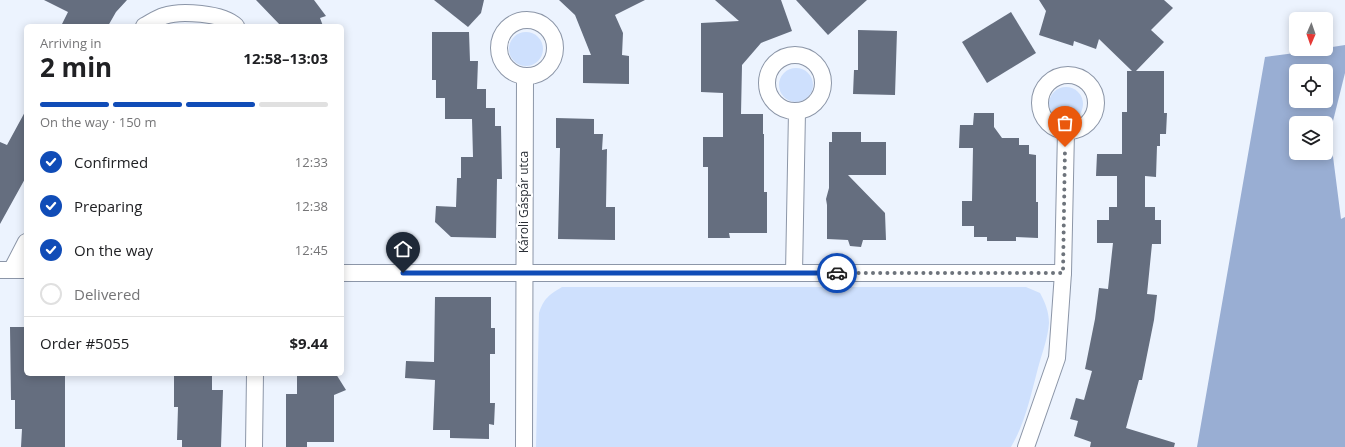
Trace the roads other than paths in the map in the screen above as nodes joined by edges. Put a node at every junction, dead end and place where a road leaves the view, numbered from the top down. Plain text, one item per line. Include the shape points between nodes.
1 (148, 24) edge
2 (234, 24) edge
3 (525, 76) dead end
4 (797, 111) dead end
5 (1066, 131) dead end
6 (24, 246) edge
7 (13, 270) edge
8 (344, 273) edge
9 (524, 273) junction
10 (794, 273) junction
11 (1063, 273) junction
12 (255, 376) edge
13 (254, 447) edge
14 (524, 447) edge
15 (1026, 447) edge

1 - 2 street via 164,16 187,12
3 - 9 street, Károli Gáspár utca
4 - 10 street
5 - 11 street
6 - 7 street
8 - 9 street
9 - 10 street
9 - 14 street, Károli Gáspár utca
10 - 11 street
11 - 15 street via 1056,358
12 - 13 street

